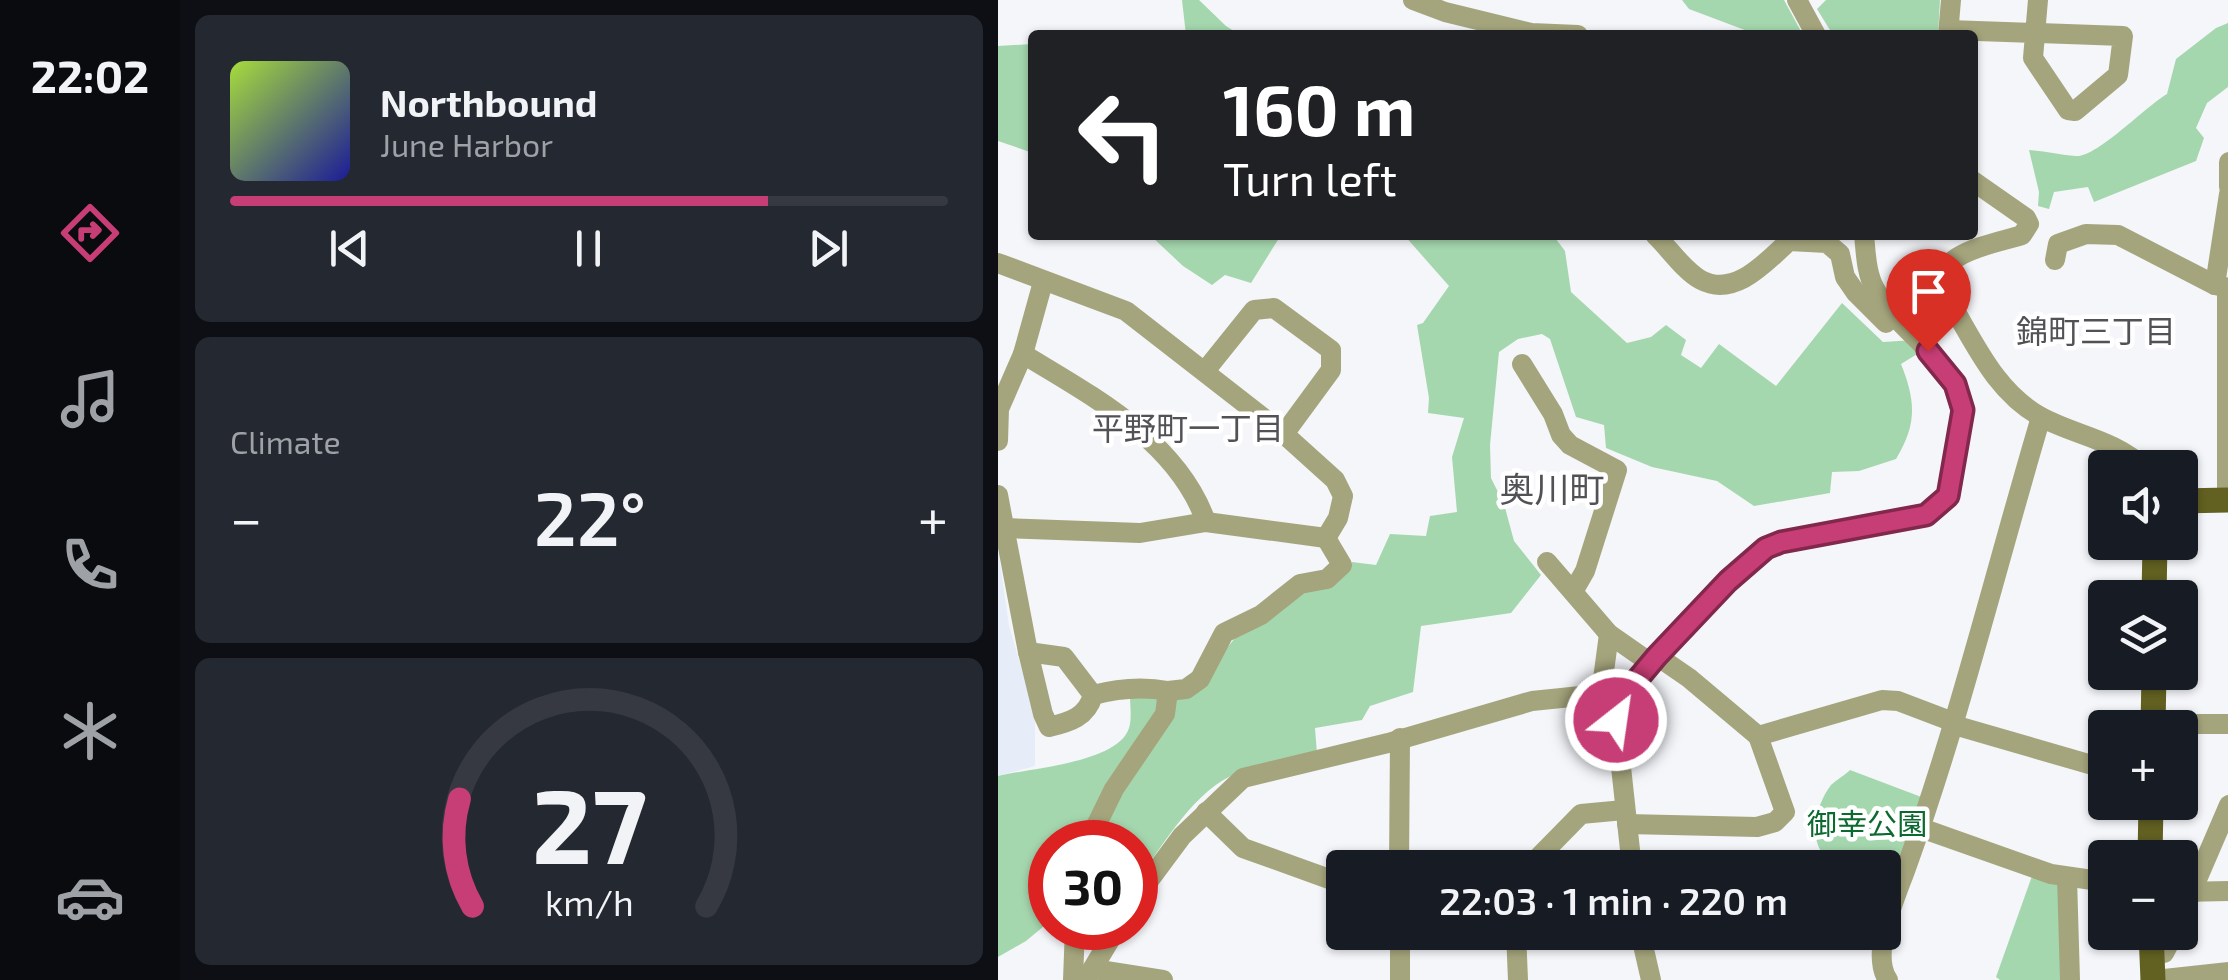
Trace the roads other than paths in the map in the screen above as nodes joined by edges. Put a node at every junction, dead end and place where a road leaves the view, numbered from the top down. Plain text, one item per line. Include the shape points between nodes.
1 (1413, 0) edge
2 (1797, 0) edge
3 (1951, 0) edge
4 (2038, 0) edge
5 (1515, 30) edge
6 (1813, 30) edge
7 (1949, 30) edge
8 (1978, 33) edge
9 (2036, 34) junction
10 (2228, 162) edge
11 (1978, 184) edge
12 (2228, 190) edge
13 (1661, 240) edge
14 (1865, 240) edge
15 (2055, 260) dead end
16 (998, 263) edge
17 (1043, 282) junction
18 (2224, 287) edge
19 (1915, 336) junction
20 (1023, 354) junction
21 (1522, 364) dead end
22 (1205, 372) junction
23 (999, 411) edge
24 (2041, 417) junction
25 (1284, 434) junction
26 (998, 441) edge
27 (2119, 450) edge
28 (998, 495) edge
29 (2228, 500) edge
30 (2198, 501) edge
31 (1206, 522) junction
32 (1004, 528) junction
33 (1326, 538) junction
34 (1546, 562) dead end
35 (1574, 590) junction
36 (1609, 634) junction
37 (1028, 652) junction
38 (1654, 660) junction
39 (1168, 690) junction
40 (1094, 695) junction
41 (1615, 697) junction
42 (2228, 724) edge
43 (1954, 725) junction
44 (2198, 725) edge
45 (1758, 736) junction
46 (1400, 738) junction
47 (2088, 764) edge
48 (2228, 805) edge
49 (1206, 812) junction
50 (1625, 817) junction
51 (1099, 820) edge
52 (1920, 828) junction
53 (1399, 850) edge
54 (1545, 850) edge
55 (1630, 850) edge
56 (1158, 868) edge
57 (2198, 868) edge
58 (2067, 877) junction
59 (1326, 878) edge
60 (2088, 880) edge
61 (2228, 891) edge
62 (2198, 892) edge
63 (1074, 950) edge
64 (1104, 950) edge
65 (1400, 950) edge
66 (1517, 950) edge
67 (1644, 950) edge
68 (2157, 950) edge
69 (2228, 972) edge
70 (1090, 974) edge
71 (1073, 980) edge
72 (1163, 980) edge
73 (1400, 980) edge
74 (1518, 980) edge
75 (1651, 980) edge
76 (1888, 980) edge
77 (2070, 980) edge
78 (2154, 980) edge

1 - 5 street
2 - 6 street
3 - 7 street
4 - 9 street
8 - 9 street
9 - 9 street via 2122,36 2118,74 2068,110 2034,58
10 - 12 street
11 - 24 street via 2029,224 2022,235 1950,262 1943,290 2004,390
12 - 18 street
13 - 19 street via 1700,280 1724,286 1790,241 1827,243 1840,254 1856,293 1890,328
14 - 19 street via 1872,285
15 - 18 street via 2058,244 2109,232
16 - 17 street
17 - 20 street
17 - 22 street via 1126,311
18 - 29 street
19 - 38 street via 1955,384 1963,410 1948,496 1926,515 1766,548
20 - 23 street
20 - 31 street via 1144,437 1175,467
21 - 35 street via 1561,435 1617,470
22 - 25 street
22 - 25 street via 1254,310 1274,308 1331,350 1331,370
23 - 26 street
24 - 27 street
24 - 43 street
25 - 33 street via 1344,496
28 - 32 street
29 - 30 main road
31 - 32 street via 1140,534
31 - 33 street
32 - 37 street
33 - 39 street via 1342,565 1224,633 1200,679
34 - 35 street
35 - 36 street
36 - 38 street
36 - 41 street via 1602,680
37 - 40 street via 1064,658
37 - 40 street via 1049,727 1074,721
38 - 41 street
38 - 45 street via 1690,678
39 - 40 street
39 - 51 street via 1165,714
41 - 46 street via 1532,701
41 - 50 street
42 - 44 street
43 - 45 street via 1882,700
43 - 47 street
43 - 52 street
45 - 50 street via 1785,812 1775,822 1757,827
46 - 49 street via 1243,778
46 - 53 street
48 - 57 street
49 - 56 street
49 - 59 street via 1243,848
50 - 54 street via 1580,814
50 - 55 street
52 - 58 street
52 - 76 street via 1886,920 1881,970
58 - 60 street
58 - 77 street
61 - 62 street
63 - 71 street
64 - 70 street
65 - 73 street
66 - 74 street
67 - 75 street
68 - 78 main road
69 - 78 street
70 - 72 street

